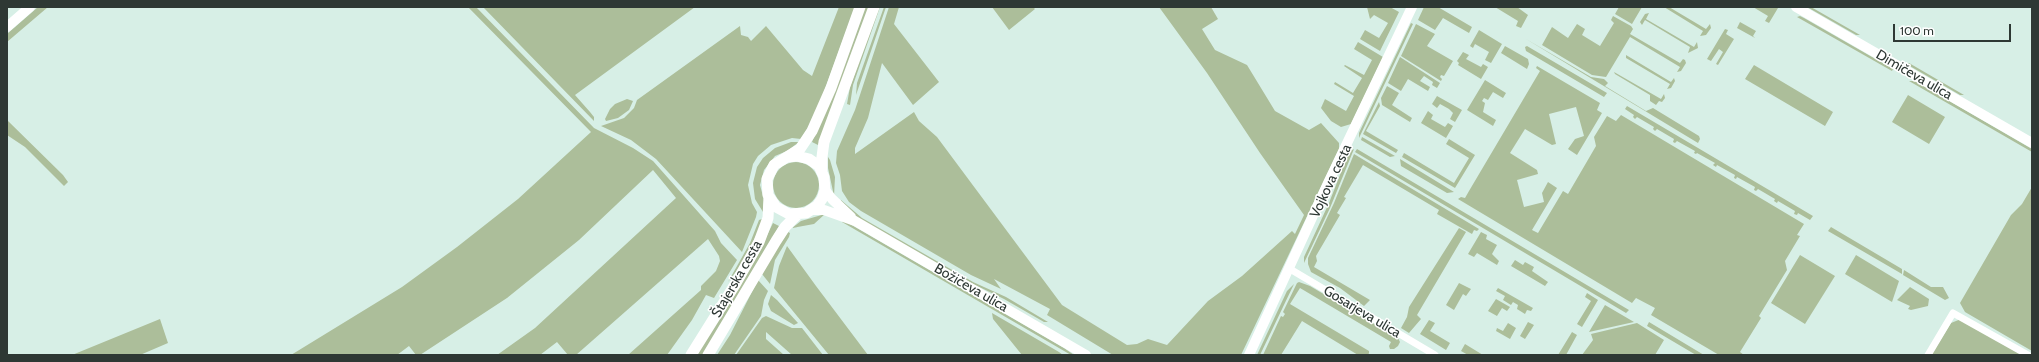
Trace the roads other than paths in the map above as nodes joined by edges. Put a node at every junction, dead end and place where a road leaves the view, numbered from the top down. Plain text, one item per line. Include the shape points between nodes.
1 (30, 7) edge
2 (860, 7) edge
3 (874, 7) edge
4 (1412, 7) edge
5 (1796, 7) edge
6 (7, 27) edge
7 (2032, 143) edge
8 (788, 157) junction
9 (822, 172) junction
10 (825, 190) junction
11 (769, 197) junction
12 (812, 210) junction
13 (797, 215) junction
14 (856, 221) junction
15 (1290, 269) junction
16 (691, 355) edge
17 (708, 355) edge
18 (1086, 355) edge
19 (1250, 355) edge
20 (1435, 355) edge
21 (1928, 355) edge
22 (2028, 355) edge

1 - 6 street
2 - 8 main road, Štajerska cesta via 816,124 803,146
3 - 9 main road via 826,138
4 - 15 street, Vojkova cesta
5 - 7 street, Dimičeva ulica
8 - 9 main road via 809,159
8 - 11 main road, Štajerska cesta via 777,163 769,173
9 - 10 main road
10 - 12 main road via 820,202
10 - 14 street, Božičeva ulica
11 - 13 main road via 781,211
11 - 16 main road, Štajerska cesta via 768,218 759,242
12 - 13 main road, Štajerska cesta
12 - 14 street, Božičeva ulica via 824,210
13 - 17 main road, Štajerska cesta via 776,241
14 - 18 street, Božičeva ulica
15 - 19 street, Vojkova cesta
15 - 20 street, Gosarjeva ulica
21 - 22 street via 1953,313

